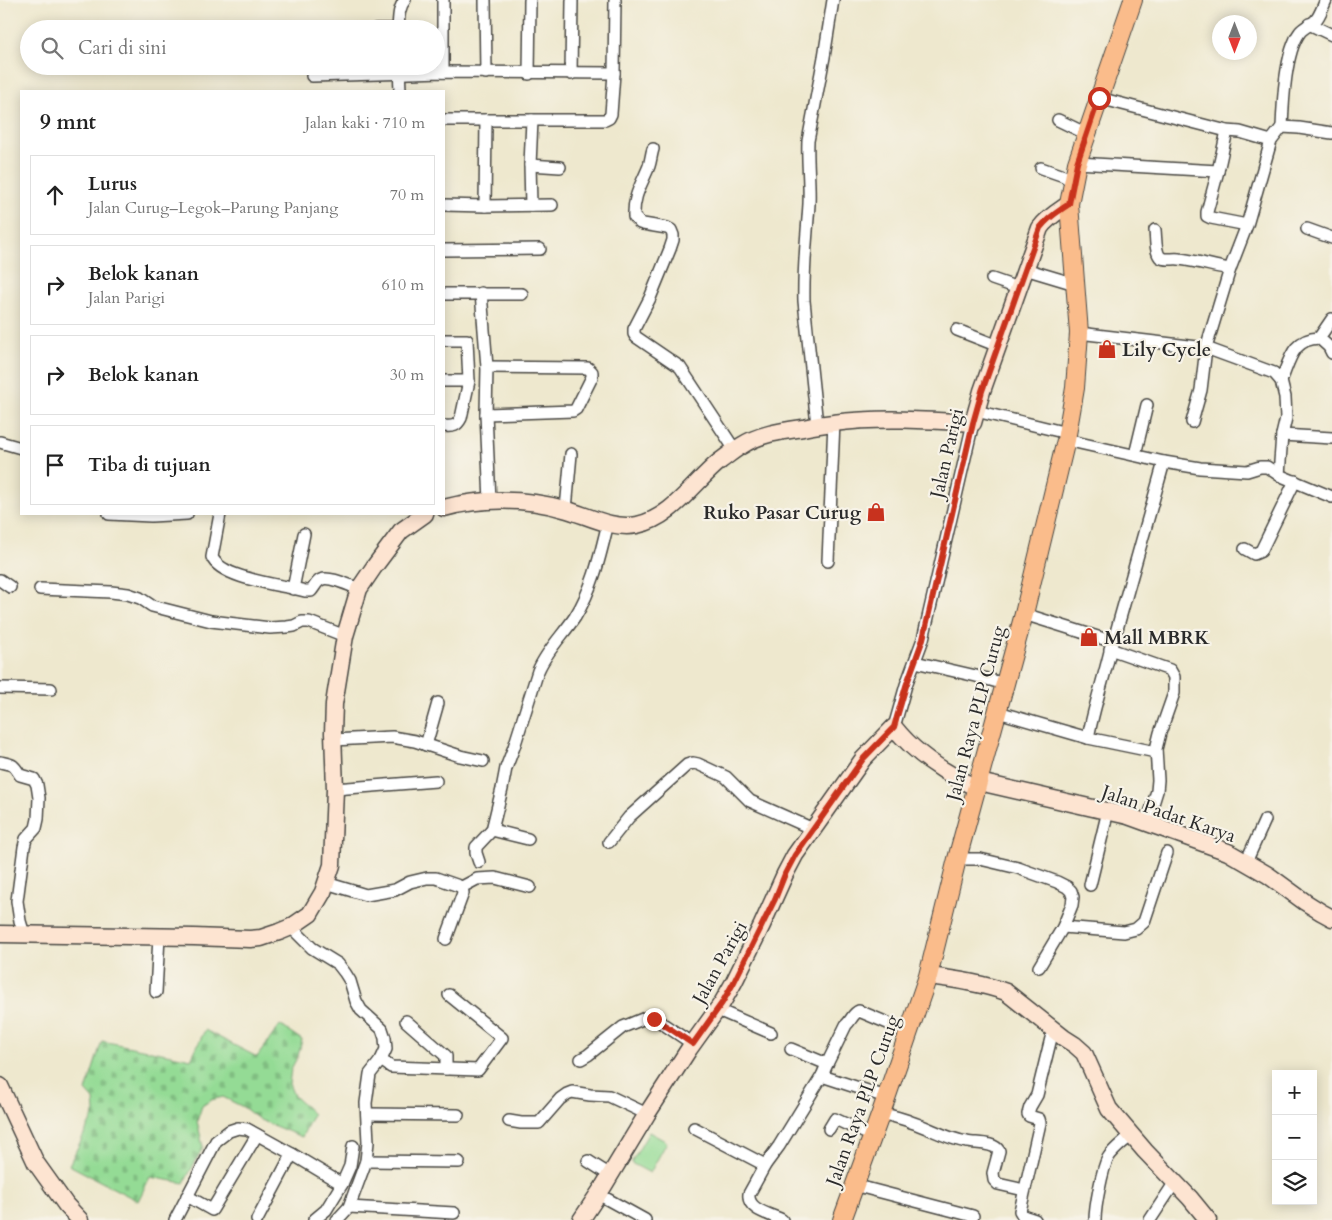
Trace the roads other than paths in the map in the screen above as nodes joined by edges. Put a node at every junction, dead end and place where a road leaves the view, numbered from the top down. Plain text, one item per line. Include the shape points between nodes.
1 (405, 0) edge
2 (443, 0) edge
3 (485, 0) edge
4 (530, 0) edge
5 (572, 0) edge
6 (615, 0) edge
7 (833, 0) edge
8 (1133, 0) edge
9 (1326, 0) edge
10 (398, 20) edge
11 (443, 20) edge
12 (1310, 24) junction
13 (1332, 35) edge
14 (445, 72) edge
15 (486, 73) junction
16 (614, 73) junction
17 (529, 74) junction
18 (571, 74) junction
19 (327, 75) edge
20 (400, 75) edge
21 (312, 76) dead end
22 (400, 90) edge
23 (1099, 98) junction
24 (445, 120) edge
25 (486, 120) junction
26 (532, 120) junction
27 (1058, 120) dead end
28 (1282, 127) junction
29 (1227, 131) junction
30 (1332, 133) edge
31 (1087, 134) junction
32 (1271, 141) junction
33 (653, 149) dead end
34 (1077, 163) junction
35 (530, 165) junction
36 (560, 167) dead end
37 (1041, 168) dead end
38 (1218, 171) junction
39 (1073, 183) junction
40 (1069, 204) junction
41 (445, 205) edge
42 (531, 205) junction
43 (552, 205) dead end
44 (485, 206) junction
45 (1247, 225) junction
46 (1307, 229) dead end
47 (1155, 230) dead end
48 (1332, 238) edge
49 (540, 249) dead end
50 (445, 250) edge
51 (1025, 269) junction
52 (1230, 269) junction
53 (992, 279) dead end
54 (1075, 284) junction
55 (1018, 288) junction
56 (481, 293) junction
57 (445, 294) edge
58 (522, 294) dead end
59 (1332, 319) edge
60 (957, 330) dead end
61 (1079, 333) junction
62 (1319, 338) junction
63 (445, 340) edge
64 (998, 346) junction
65 (1206, 348) junction
66 (1332, 353) edge
67 (487, 367) junction
68 (445, 381) edge
69 (469, 381) junction
70 (1281, 381) junction
71 (1147, 405) dead end
72 (486, 414) junction
73 (974, 417) junction
74 (834, 422) junction
75 (1192, 422) dead end
76 (817, 425) junction
77 (445, 426) edge
78 (1282, 435) junction
79 (1066, 436) junction
80 (1332, 438) edge
81 (0, 442) edge
82 (20, 448) edge
83 (735, 450) junction
84 (571, 454) dead end
85 (1135, 455) junction
86 (1164, 462) junction
87 (1279, 474) junction
88 (1294, 481) junction
89 (1332, 497) edge
90 (490, 500) junction
91 (445, 508) edge
92 (566, 509) junction
93 (130, 515) edge
94 (169, 515) edge
95 (220, 515) edge
96 (424, 515) edge
97 (608, 523) junction
98 (304, 534) dead end
99 (1245, 549) dead end
100 (828, 562) dead end
101 (0, 580) edge
102 (10, 587) dead end
103 (40, 589) dead end
104 (293, 589) junction
105 (359, 589) junction
106 (1024, 614) junction
107 (345, 636) junction
108 (1112, 644) junction
109 (915, 662) junction
110 (1005, 684) junction
111 (0, 688) edge
112 (51, 689) dead end
113 (438, 703) dead end
114 (998, 712) junction
115 (894, 727) junction
116 (1088, 738) junction
117 (333, 740) junction
118 (426, 745) junction
119 (1156, 752) junction
120 (484, 761) dead end
121 (0, 762) edge
122 (436, 781) dead end
123 (978, 785) junction
124 (335, 789) junction
125 (1108, 811) junction
126 (1265, 820) dead end
127 (1147, 823) junction
128 (813, 829) junction
129 (492, 830) junction
130 (528, 839) dead end
131 (609, 842) dead end
132 (1167, 853) dead end
133 (957, 859) junction
134 (479, 862) dead end
135 (1246, 862) junction
136 (326, 883) junction
137 (1090, 885) dead end
138 (530, 886) dead end
139 (462, 887) junction
140 (1332, 918) edge
141 (291, 927) junction
142 (1063, 927) junction
143 (0, 934) edge
144 (24, 934) junction
145 (159, 937) junction
146 (446, 939) dead end
147 (1039, 967) dead end
148 (928, 976) junction
149 (156, 992) dead end
150 (449, 995) dead end
151 (718, 1010) junction
152 (406, 1021) dead end
153 (1053, 1030) junction
154 (771, 1032) dead end
155 (910, 1032) junction
156 (693, 1044) junction
157 (791, 1049) dead end
158 (580, 1059) dead end
159 (380, 1060) junction
160 (827, 1064) junction
161 (446, 1068) junction
162 (822, 1076) junction
163 (1, 1093) edge
164 (884, 1105) junction
165 (367, 1114) junction
166 (647, 1114) junction
167 (458, 1115) dead end
168 (509, 1120) dead end
169 (694, 1128) dead end
170 (829, 1129) dead end
171 (257, 1135) junction
172 (872, 1136) junction
173 (1131, 1136) junction
174 (353, 1146) dead end
175 (292, 1154) junction
176 (366, 1161) junction
177 (588, 1161) dead end
178 (459, 1162) dead end
179 (765, 1165) junction
180 (610, 1175) junction
181 (1175, 1182) junction
182 (342, 1184) junction
183 (854, 1185) junction
184 (1024, 1190) junction
185 (598, 1194) junction
186 (187, 1196) junction
187 (399, 1210) junction
188 (454, 1212) dead end
189 (209, 1215) edge
190 (343, 1216) edge
191 (972, 1216) dead end
192 (80, 1220) edge
193 (175, 1220) edge
194 (257, 1220) edge
195 (314, 1220) edge
196 (408, 1220) edge
197 (581, 1220) edge
198 (645, 1220) edge
199 (782, 1220) edge
200 (842, 1220) edge
201 (1035, 1220) edge
202 (1095, 1220) edge
203 (1150, 1220) edge
204 (1208, 1220) edge

1 - 10 street
2 - 11 street
3 - 15 street
4 - 17 street
5 - 18 street
6 - 16 street
7 - 76 street via 808,141 809,203 803,282
8 - 23 main road, Jalan Raya PLP Curug
9 - 12 street via 1318,17
12 - 13 street
12 - 28 street via 1300,31 1290,56 1284,86
14 - 15 street
15 - 17 street
16 - 18 street
16 - 26 street via 611,114 606,120
17 - 18 street
19 - 21 street
20 - 22 street
23 - 29 street
23 - 31 main road, Jalan Raya PLP Curug
24 - 25 street
25 - 26 street
25 - 44 street
26 - 35 street
27 - 31 street
28 - 30 street
28 - 32 street
29 - 32 street
29 - 38 street
31 - 34 main road, Jalan Raya PLP Curug
32 - 45 street
33 - 83 street via 637,190 634,217 640,223 671,230 673,240 634,334 680,367
34 - 38 street
34 - 39 main road, Jalan Raya PLP Curug
35 - 36 street
35 - 42 street
37 - 39 street via 1064,176
38 - 45 street via 1207,216
39 - 40 main road, Jalan Raya PLP Curug
40 - 51 street, Jalan Parigi via 1044,222
40 - 54 main road, Jalan Raya PLP Curug
41 - 44 street
42 - 43 street
42 - 44 street
45 - 52 street
46 - 48 street
47 - 52 street via 1162,258
49 - 50 street
51 - 54 street
51 - 55 street, Jalan Parigi
52 - 65 street
53 - 55 street
54 - 61 main road, Jalan Raya PLP Curug
55 - 64 street, Jalan Parigi
56 - 57 street
56 - 58 street
56 - 67 street
59 - 62 street
60 - 64 street
61 - 65 street
61 - 79 main road, Jalan Raya PLP Curug via 1075,388
62 - 66 street
62 - 70 street via 1301,342 1294,350
63 - 69 street via 467,340
64 - 73 street, Jalan Parigi
65 - 70 street via 1274,374
65 - 75 street via 1201,390
67 - 72 street
67 - 72 street via 588,368 592,377 572,411
68 - 69 street
69 - 77 street via 461,418 453,426
70 - 78 street via 1286,418
71 - 85 street
72 - 90 street
73 - 74 street
73 - 79 street
73 - 109 street, Jalan Parigi via 940,570
74 - 76 street
74 - 100 street
76 - 83 street via 779,431
78 - 80 street
78 - 87 street
79 - 85 street
79 - 106 main road, Jalan Raya PLP Curug
81 - 82 street
83 - 97 street via 660,516 638,525
84 - 92 street
85 - 86 street
86 - 87 street via 1247,472 1267,467
86 - 108 street
87 - 88 street
88 - 89 street
88 - 99 street via 1261,552 1254,554
90 - 91 street
90 - 92 street
92 - 97 street
93 - 94 street
95 - 104 street via 212,556 217,565 241,576
96 - 105 street via 401,531
97 - 129 street via 590,586 575,616 538,671 506,768
98 - 104 street
101 - 102 street
103 - 107 street via 128,594 152,606 211,621 270,628 309,622
104 - 105 street via 310,592 319,580 325,578
105 - 107 street
106 - 108 street
106 - 110 main road, Jalan Raya PLP Curug
107 - 117 street via 334,704
108 - 116 street
108 - 119 street via 1170,670 1174,677 1174,693
109 - 110 street
109 - 115 street, Jalan Parigi
110 - 114 main road, Jalan Raya PLP Curug
111 - 112 street
113 - 118 street
114 - 116 street
114 - 123 main road, Jalan Raya PLP Curug
115 - 123 street via 936,767
115 - 128 street, Jalan Parigi via 863,759
116 - 119 street
117 - 118 street via 392,737
117 - 124 street
118 - 120 street
119 - 127 street via 1157,791
121 - 144 street via 17,768 20,776 34,779 40,798 38,824 26,840 21,864 17,904
122 - 124 street
123 - 125 street, Jalan Padat Karya
123 - 133 main road, Jalan Raya PLP Curug
124 - 136 street via 333,859
125 - 127 street, Jalan Padat Karya
125 - 137 street
126 - 135 street
127 - 135 street, Jalan Padat Karya via 1228,852
128 - 131 street via 750,801 726,777 693,763 629,817
128 - 151 street, Jalan Parigi via 785,874
129 - 130 street
129 - 134 street via 476,847
132 - 142 street via 1144,922 1137,929 1124,932
133 - 142 street via 980,859 1018,868 1067,887 1073,897
133 - 148 main road, Jalan Raya PLP Curug
135 - 140 street, Jalan Padat Karya
136 - 139 street via 366,895 396,890 427,878
136 - 141 street via 310,914
138 - 139 street via 495,878 477,879
139 - 146 street
141 - 145 street via 255,939
141 - 159 street via 312,948 338,964 346,973 361,1010 382,1029 386,1049
142 - 147 street
143 - 144 street
144 - 145 street
145 - 149 street
148 - 153 street via 1006,992
148 - 155 main road, Jalan Raya PLP Curug
150 - 161 street via 502,1038 478,1070
151 - 154 street
151 - 156 street, Jalan Parigi
152 - 161 street via 446,1056
153 - 173 street via 1084,1053 1109,1109
153 - 184 street via 1037,1095 1028,1114 1040,1123
155 - 160 street via 856,1012
155 - 164 main road, Jalan Raya PLP Curug
156 - 158 street via 660,1022 645,1018 624,1027
156 - 166 street, Jalan Parigi
157 - 160 street
159 - 161 street via 391,1067
159 - 165 street via 370,1074
160 - 162 street
162 - 164 street
162 - 179 street
163 - 192 street via 36,1163
164 - 172 main road, Jalan Raya PLP Curug
164 - 184 street via 910,1121 953,1138 997,1148 994,1180 998,1184
165 - 167 street
165 - 176 street
166 - 168 street via 609,1096 572,1092 538,1123
166 - 180 street, Jalan Parigi
169 - 179 street
170 - 172 street via 834,1119
171 - 175 street
171 - 186 street via 238,1128 216,1140
171 - 189 street
172 - 183 main road, Jalan Raya PLP Curug
173 - 181 street
173 - 202 street via 1108,1158
174 - 182 street via 350,1166
175 - 182 street
175 - 194 street
176 - 178 street
176 - 190 street
177 - 180 street
179 - 199 street via 749,1194 749,1201
180 - 185 street, Jalan Parigi
181 - 203 street
181 - 204 street
182 - 195 street via 326,1210
183 - 191 street
183 - 200 main road, Jalan Raya PLP Curug
184 - 201 street via 1020,1213
185 - 197 street, Jalan Parigi
185 - 198 street
186 - 189 street
186 - 193 street
187 - 188 street
187 - 190 street
187 - 196 street

